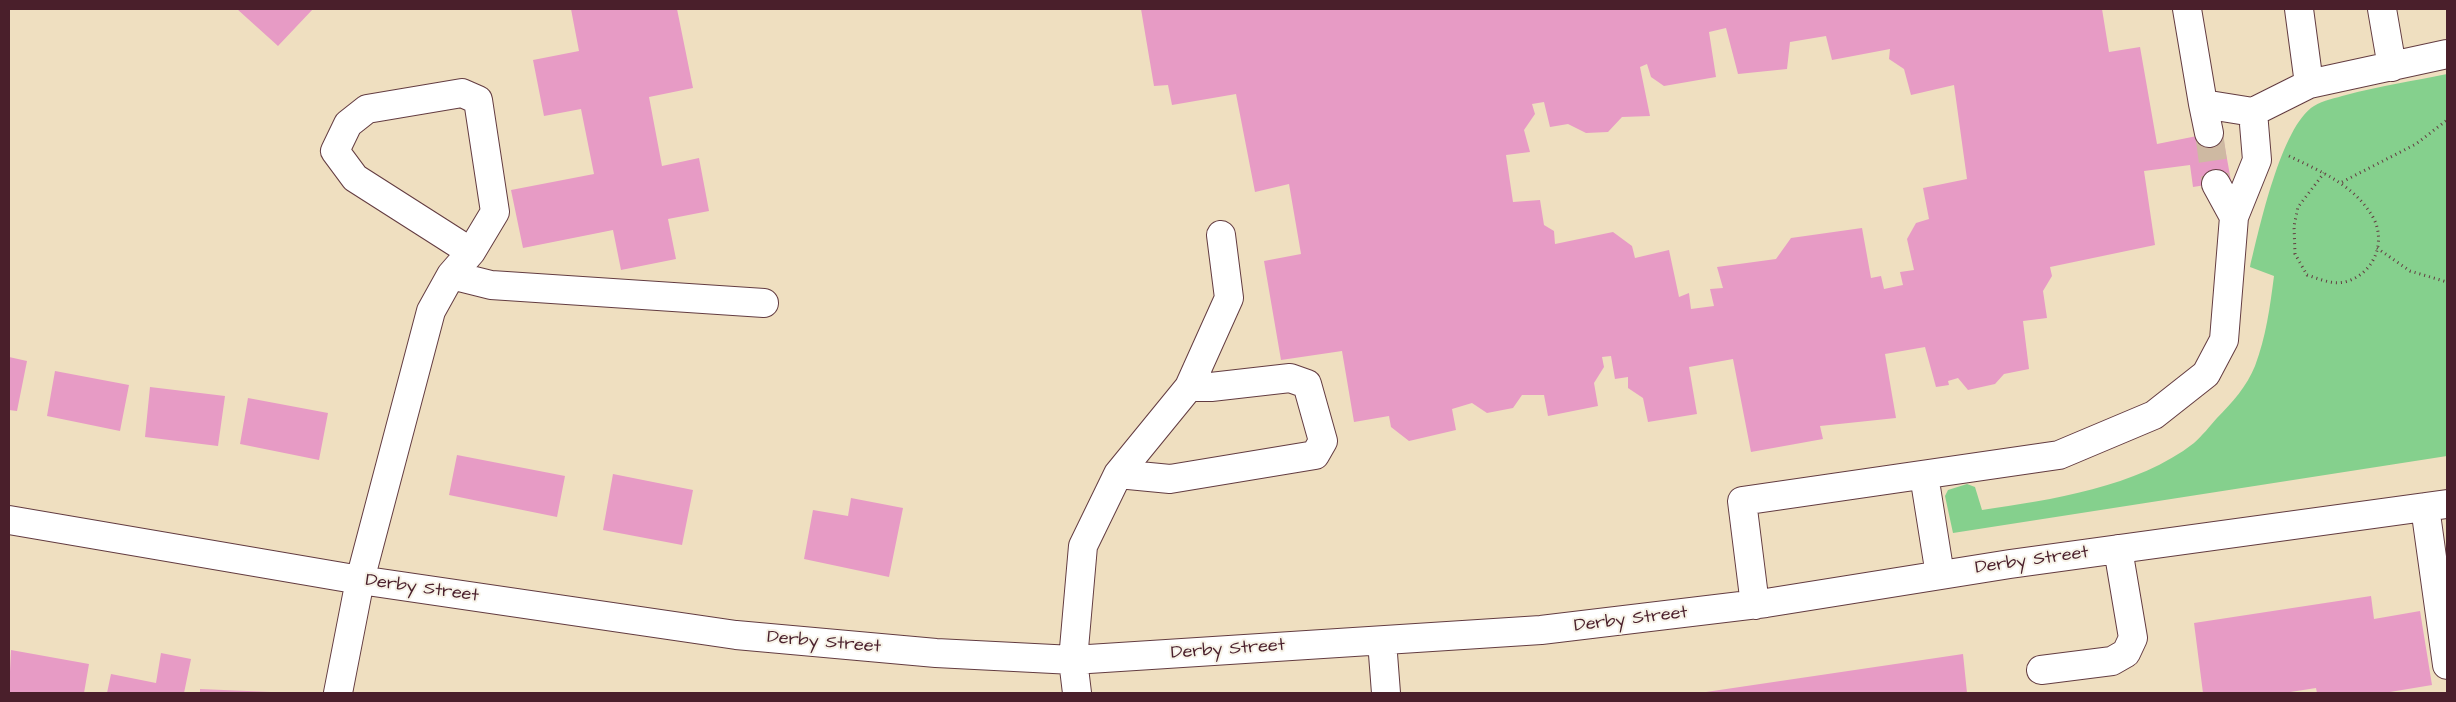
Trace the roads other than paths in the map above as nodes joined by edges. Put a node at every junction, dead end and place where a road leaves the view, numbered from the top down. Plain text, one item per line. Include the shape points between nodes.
1 (2186, 9) edge
2 (2299, 9) edge
3 (2382, 9) edge
4 (2447, 54) edge
5 (2392, 67) junction
6 (2309, 84) junction
7 (2203, 104) junction
8 (2252, 112) junction
9 (2208, 134) tunnel mouth
10 (2216, 184) tunnel mouth
11 (2234, 218) junction
12 (1221, 235) dead end
13 (471, 252) junction
14 (451, 274) junction
15 (764, 303) dead end
16 (1189, 386) junction
17 (1118, 474) junction
18 (1924, 475) junction
19 (2436, 506) edge
20 (9, 520) edge
21 (2118, 549) junction
22 (1940, 575) junction
23 (360, 580) junction
24 (1755, 605) junction
25 (1382, 640) junction
26 (1073, 660) junction
27 (2447, 665) edge
28 (2042, 670) dead end
29 (338, 693) edge
30 (1077, 693) edge
31 (1386, 693) edge

1 - 7 street
2 - 6 street
3 - 5 street
4 - 5 street
5 - 6 street
6 - 8 street
7 - 8 street
7 - 9 street
8 - 11 street via 2257,160
10 - 11 street
11 - 18 street via 2224,340 2206,374 2154,415 2059,455
12 - 16 street via 1229,298
13 - 13 street via 355,178 335,150 348,124 368,109 462,93 478,100 494,212
13 - 14 street
14 - 15 street via 491,285
14 - 23 street via 431,312
16 - 17 street
16 - 17 street via 1211,388 1290,378 1307,384 1323,441 1315,455 1170,479
17 - 26 street via 1083,546
18 - 22 street
18 - 24 street via 1742,502
19 - 21 street, Derby Street
19 - 27 street
20 - 23 street, Derby Street
21 - 22 street, Derby Street
21 - 28 street via 2133,638 2126,653 2112,661
22 - 24 street, Derby Street
23 - 26 street, Derby Street via 736,635 936,653
23 - 29 street
24 - 25 street, Derby Street via 1542,630
25 - 26 street, Derby Street
25 - 31 street
26 - 30 street

